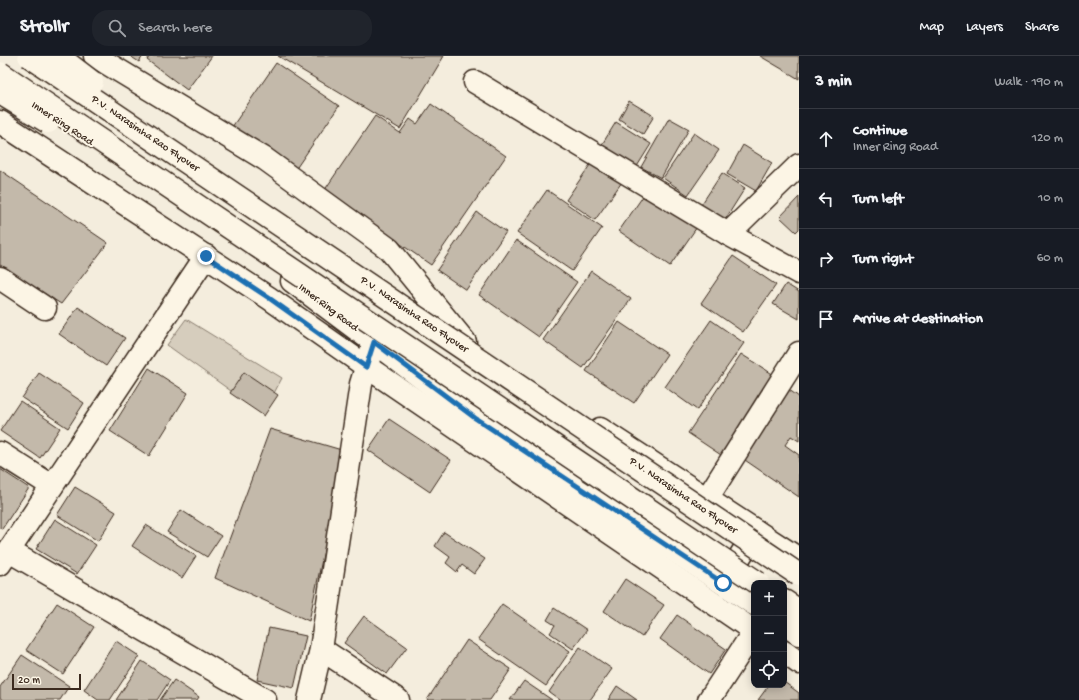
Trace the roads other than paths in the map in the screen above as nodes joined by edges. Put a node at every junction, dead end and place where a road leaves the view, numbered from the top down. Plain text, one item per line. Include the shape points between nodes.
1 (29, 56) edge
2 (40, 56) edge
3 (58, 56) edge
4 (96, 57) edge
5 (0, 73) edge
6 (475, 82) dead end
7 (0, 83) edge
8 (79, 84) junction
9 (0, 93) edge
10 (0, 122) edge
11 (799, 165) edge
12 (292, 233) junction
13 (728, 234) junction
14 (206, 256) junction
15 (276, 258) junction
16 (799, 273) edge
17 (0, 278) edge
18 (45, 308) dead end
19 (374, 342) junction
20 (465, 342) junction
21 (799, 353) edge
22 (366, 367) junction
23 (0, 453) edge
24 (52, 486) junction
25 (708, 498) junction
26 (756, 531) junction
27 (4, 558) edge
28 (799, 561) edge
29 (754, 580) edge
30 (723, 583) junction
31 (751, 602) edge
32 (787, 603) edge
33 (799, 611) edge
34 (787, 626) edge
35 (751, 629) edge
36 (799, 634) edge
37 (751, 636) edge
38 (322, 650) junction
39 (787, 654) edge
40 (799, 663) edge
41 (265, 700) edge
42 (309, 700) edge
43 (398, 700) edge
44 (709, 700) edge

1 - 12 main road, P.V. Narasimha Rao Flyover, bridge
2 - 8 main road
3 - 12 main road, bridge
4 - 8 main road
4 - 20 main road via 265,158 389,249
5 - 15 main road, bridge
6 - 13 main road
7 - 19 main road, Inner Ring Road via 224,230
8 - 20 main road
9 - 15 main road, bridge
10 - 14 main road
11 - 13 main road
12 - 28 main road, P.V. Narasimha Rao Flyover, bridge
13 - 16 main road
14 - 22 main road
14 - 24 main road
15 - 29 main road, bridge
17 - 18 main road
19 - 22 main road
19 - 30 main road, Inner Ring Road via 475,418
20 - 25 main road
21 - 25 main road
22 - 35 main road
22 - 38 main road via 361,384
23 - 24 main road
24 - 27 main road
25 - 26 main road
26 - 28 main road
26 - 30 main road
27 - 41 main road
30 - 31 main road, Inner Ring Road
32 - 33 main road
34 - 36 main road
37 - 44 main road
38 - 42 main road
38 - 43 main road
39 - 40 main road

